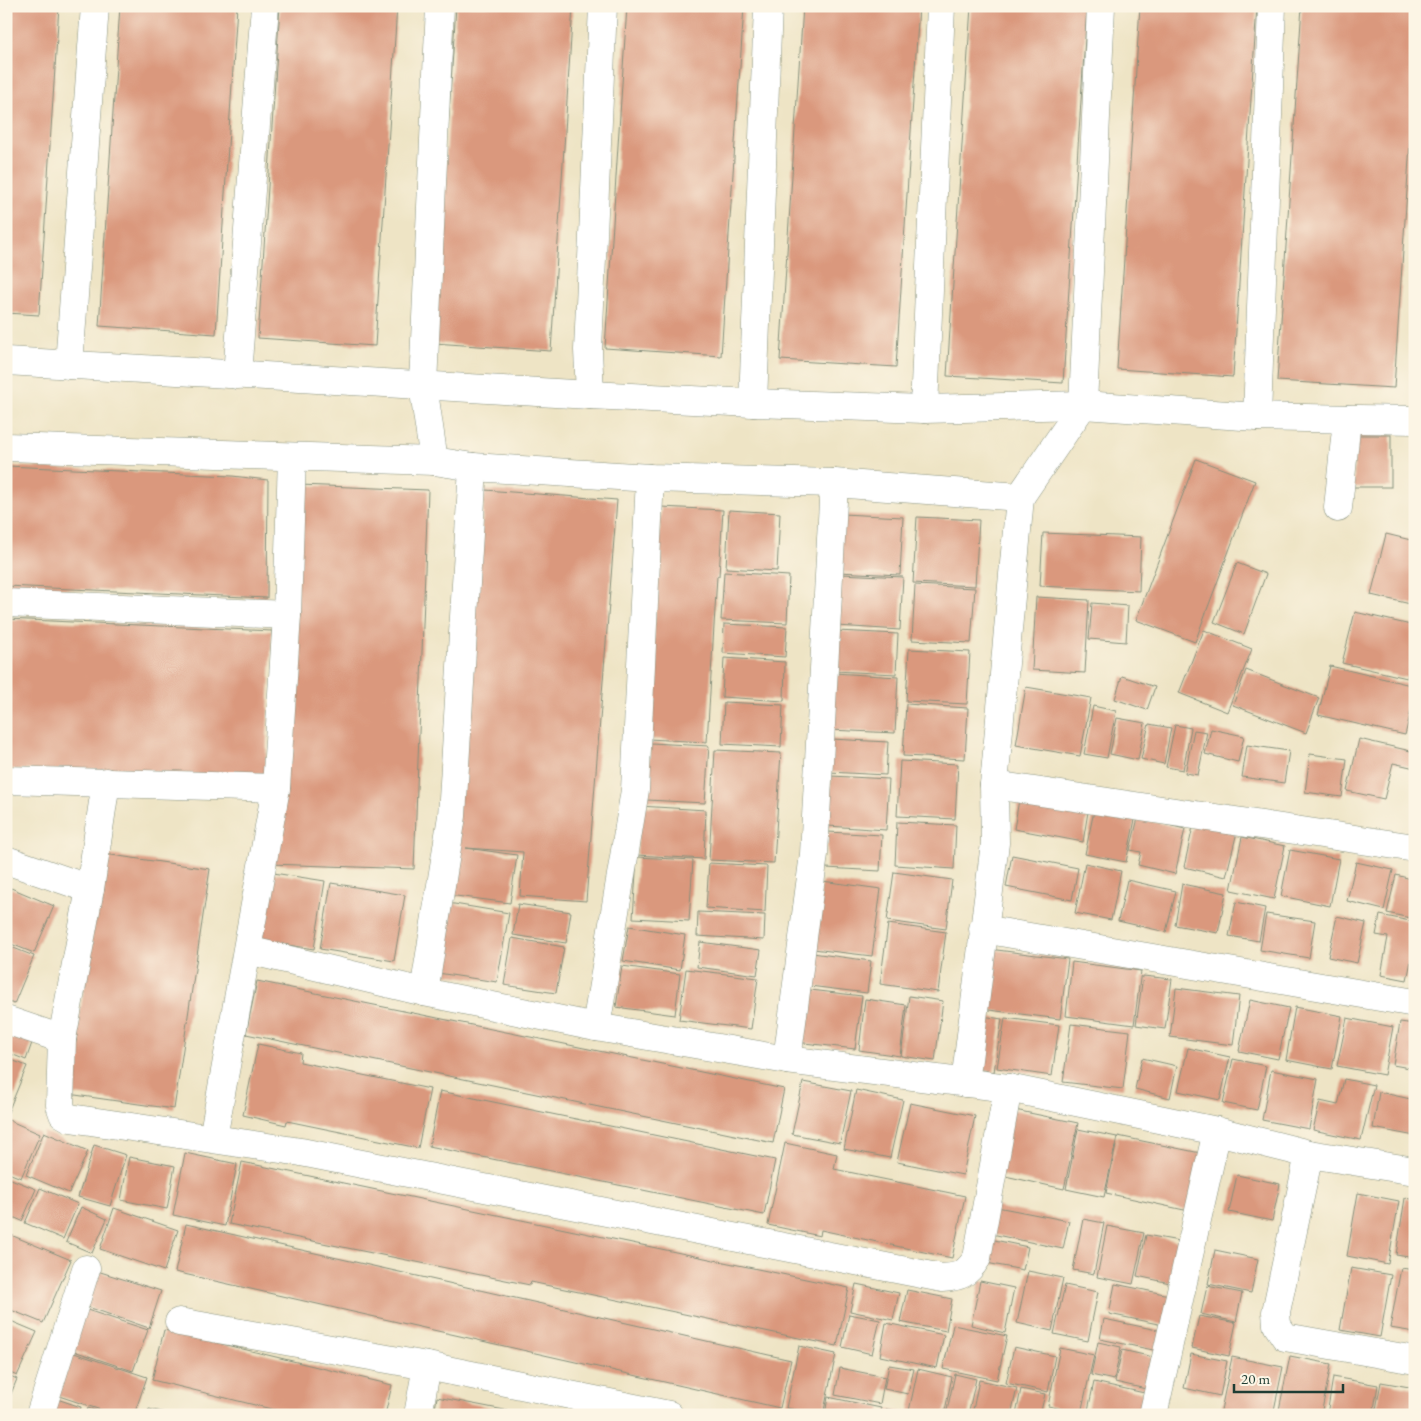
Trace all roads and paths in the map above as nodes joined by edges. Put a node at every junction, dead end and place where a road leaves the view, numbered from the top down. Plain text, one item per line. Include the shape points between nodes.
1 (95, 6) edge
2 (265, 6) edge
3 (440, 6) edge
4 (603, 6) edge
5 (768, 6) edge
6 (941, 6) edge
7 (1101, 6) edge
8 (1272, 6) edge
9 (6, 361) edge
10 (69, 365) junction
11 (237, 375) junction
12 (424, 385) junction
13 (590, 395) junction
14 (753, 402) junction
15 (1083, 405) junction
16 (924, 409) junction
17 (1257, 417) junction
18 (1347, 420) junction
19 (1415, 420) edge
20 (6, 447) edge
21 (292, 457) junction
22 (434, 461) junction
23 (473, 467) junction
24 (650, 478) junction
25 (834, 483) junction
26 (1020, 497) junction
27 (1338, 508) dead end
28 (6, 604) edge
29 (287, 615) junction
30 (6, 780) edge
31 (106, 782) junction
32 (994, 785) junction
33 (276, 788) junction
34 (1413, 843) edge
35 (6, 860) edge
36 (90, 889) junction
37 (983, 929) junction
38 (248, 950) junction
39 (424, 992) junction
40 (1415, 1003) edge
41 (6, 1020) edge
42 (596, 1027) junction
43 (62, 1039) junction
44 (787, 1060) junction
45 (966, 1083) junction
46 (1008, 1088) junction
47 (1217, 1131) junction
48 (213, 1138) junction
49 (1309, 1154) junction
50 (1415, 1171) edge
51 (86, 1269) dead end
52 (179, 1322) dead end
53 (1415, 1360) edge
54 (427, 1366) junction
55 (40, 1415) edge
56 (418, 1415) edge
57 (668, 1415) edge
58 (1152, 1415) edge

1 - 10 street
2 - 11 street
3 - 12 street
4 - 13 street via 588,350
5 - 14 street
6 - 16 street
7 - 15 street
8 - 17 street
9 - 10 street
10 - 11 street
11 - 12 street
12 - 13 street
12 - 22 street
13 - 14 street
14 - 16 street
15 - 16 street
15 - 17 street
15 - 26 street
17 - 18 street
18 - 19 street
18 - 27 street
20 - 21 street
21 - 22 street
21 - 29 street
22 - 23 street
23 - 24 street
23 - 39 street via 452,816
24 - 25 street
24 - 42 street via 635,790
25 - 26 street
25 - 44 street via 814,854
26 - 32 street
28 - 29 street
29 - 33 street
30 - 31 street
31 - 33 street
31 - 36 street
32 - 34 street
32 - 37 street via 995,843
33 - 38 street
35 - 36 street
36 - 43 street
37 - 40 street
37 - 45 street
38 - 39 street
38 - 48 street
39 - 42 street
41 - 43 street
42 - 44 street
43 - 48 street via 60,1105 63,1114 70,1118
44 - 45 street
45 - 46 street
46 - 47 street
46 - 48 street via 977,1258 969,1272 959,1277 942,1278 301,1152
47 - 49 street
47 - 58 street
49 - 50 street
49 - 53 street via 1276,1312 1277,1325 1285,1337
51 - 55 street
52 - 54 street
54 - 56 street
54 - 57 street

